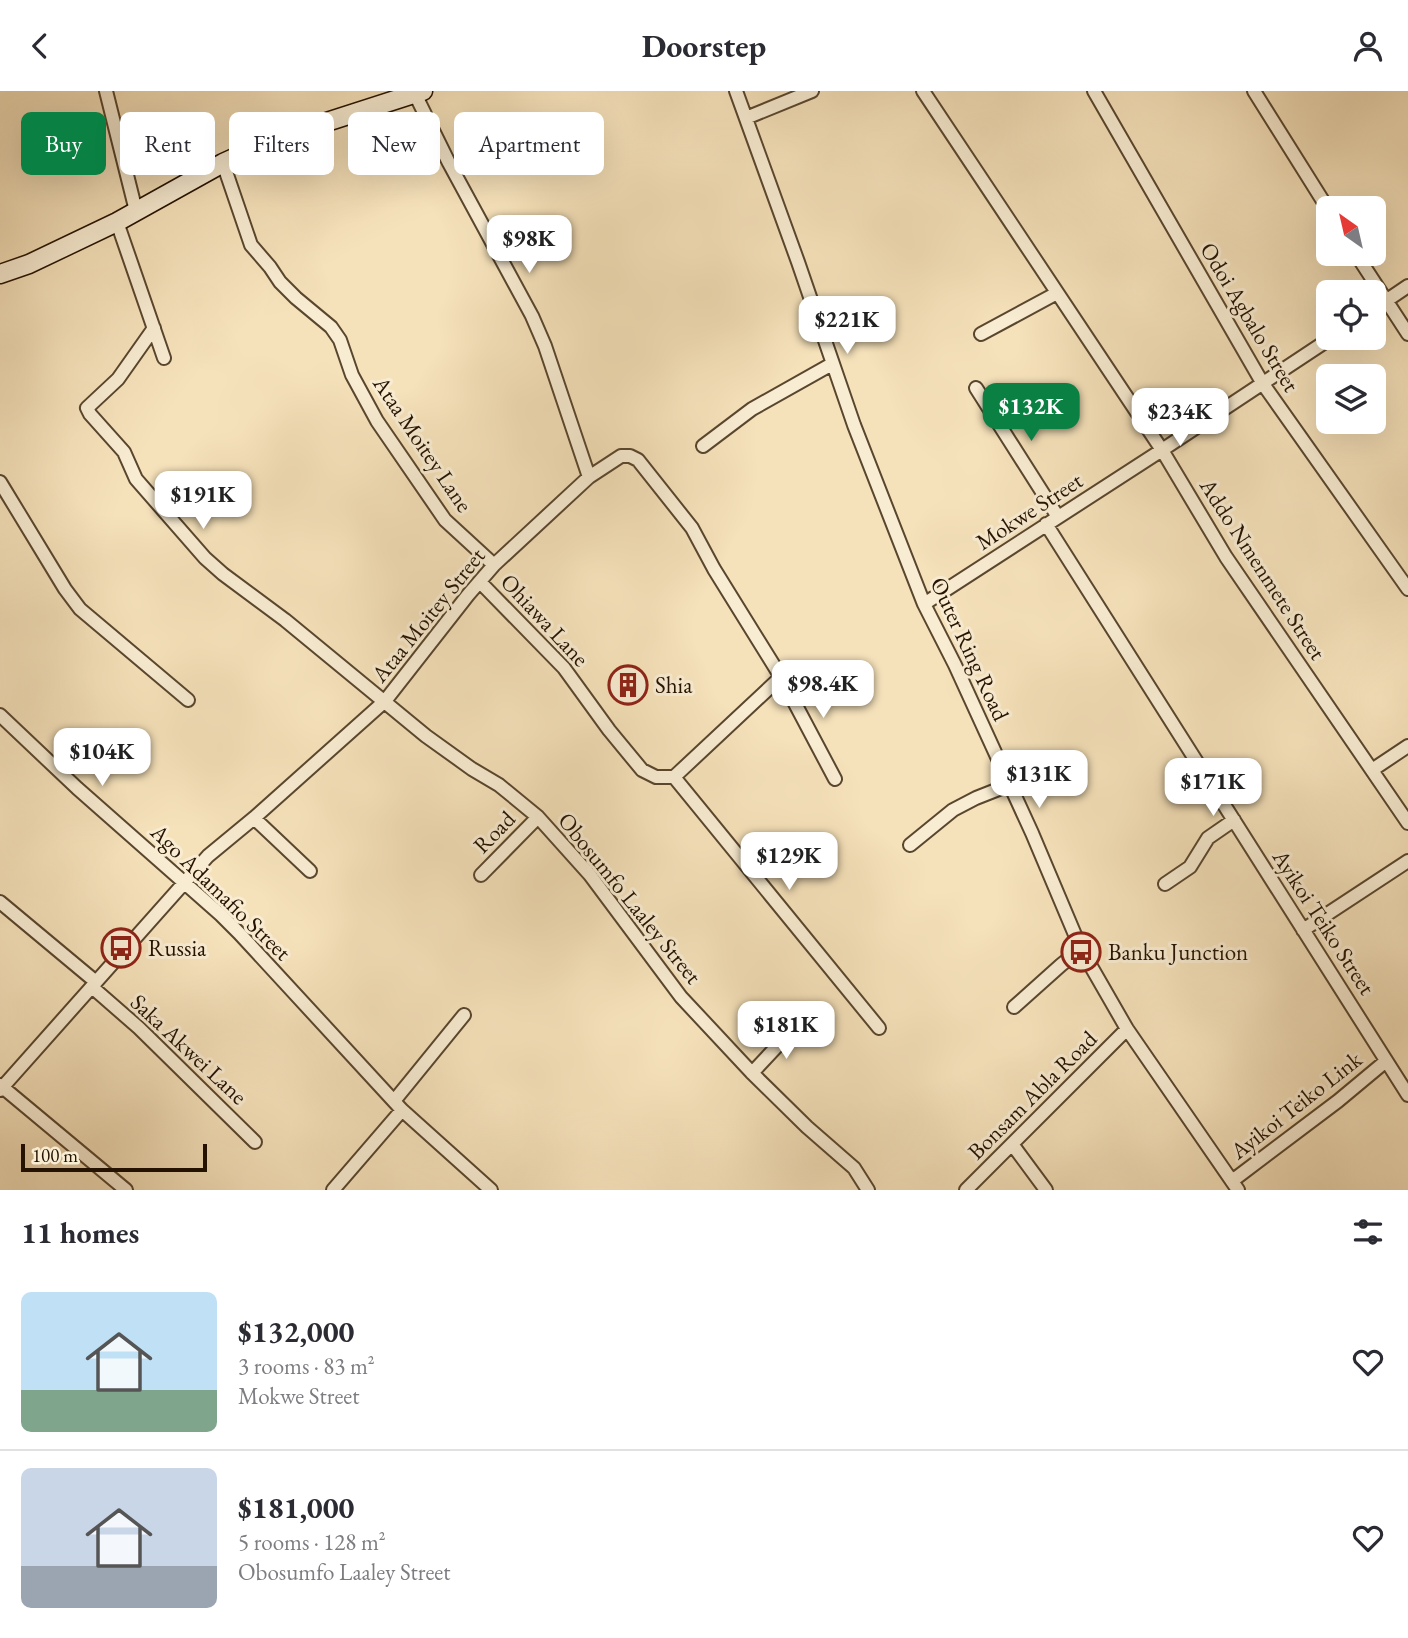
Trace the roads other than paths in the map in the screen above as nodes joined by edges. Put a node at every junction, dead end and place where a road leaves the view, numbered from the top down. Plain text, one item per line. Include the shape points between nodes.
1 (106, 91) edge
2 (736, 91) edge
3 (812, 91) edge
4 (923, 91) edge
5 (1094, 91) edge
6 (1254, 91) edge
7 (419, 93) edge
8 (746, 118) junction
9 (223, 163) junction
10 (1320, 196) edge
11 (135, 211) junction
12 (117, 222) junction
13 (0, 274) edge
14 (1408, 286) edge
15 (1056, 293) junction
16 (1386, 301) joint
17 (154, 328) junction
18 (982, 334) dead end
19 (1408, 334) edge
20 (1316, 348) edge
21 (164, 358) dead end
22 (832, 364) junction
23 (1263, 384) junction
24 (976, 388) dead end
25 (703, 446) dead end
26 (1162, 450) junction
27 (589, 477) junction
28 (0, 482) edge
29 (1058, 516) junction
30 (1046, 524) junction
31 (494, 565) junction
32 (480, 582) junction
33 (1408, 589) edge
34 (925, 604) junction
35 (781, 677) junction
36 (188, 700) dead end
37 (386, 701) junction
38 (0, 715) edge
39 (1408, 746) edge
40 (1372, 771) junction
41 (674, 777) junction
42 (835, 779) dead end
43 (1009, 785) junction
44 (538, 817) junction
45 (254, 818) junction
46 (1234, 820) junction
47 (1408, 823) edge
48 (911, 845) dead end
49 (1408, 861) edge
50 (310, 871) dead end
51 (481, 875) dead end
52 (184, 883) junction
53 (1164, 884) dead end
54 (0, 902) edge
55 (1303, 930) junction
56 (1081, 949) junction
57 (94, 985) junction
58 (1014, 1007) dead end
59 (464, 1016) dead end
60 (796, 1027) dead end
61 (879, 1028) dead end
62 (1127, 1029) junction
63 (1386, 1061) junction
64 (752, 1073) junction
65 (1, 1088) edge
66 (1408, 1094) edge
67 (398, 1106) junction
68 (256, 1142) dead end
69 (1012, 1144) junction
70 (1235, 1186) edge
71 (126, 1190) edge
72 (333, 1190) edge
73 (491, 1190) edge
74 (868, 1190) edge
75 (965, 1190) edge
76 (1046, 1190) edge

1 - 11 street
2 - 8 street, Outer Ring Road
3 - 8 street
4 - 15 street, Addo Nmenmete Street
5 - 23 street, Odoi Agbalo Street
6 - 10 street
7 - 9 main road via 279,137
7 - 27 street via 449,163 532,316
8 - 22 street, Outer Ring Road
9 - 11 main road
9 - 31 street, Ataa Moitey Lane via 251,245 280,282 331,327 377,421 445,520
11 - 12 main road
12 - 13 main road
12 - 17 street
14 - 16 street
15 - 18 street
15 - 26 street, Addo Nmenmete Street
16 - 19 street
17 - 21 street
17 - 37 street, Obosumfo Laaley Street via 118,379 87,408 90,414 124,451 136,479 205,558
20 - 23 street, Mokwe Street
22 - 25 street via 752,409
22 - 34 street, Outer Ring Road
23 - 26 street, Mokwe Street
23 - 33 street, Odoi Agbalo Street
24 - 29 street
26 - 29 street, Mokwe Street
26 - 40 street, Addo Nmenmete Street via 1226,557
27 - 31 street, Ataa Moitey Street
27 - 35 street, Ataa Moitey Street via 621,456 638,460 692,528
28 - 36 street via 80,609
29 - 30 street, Mokwe Street
30 - 34 street, Mokwe Street
30 - 46 street, Ayikoi Teiko Street
31 - 32 street, Ataa Moitey Street
32 - 37 street, Ataa Moitey Street
32 - 41 street, Ohiawa Lane via 564,667 642,770 656,777
34 - 43 street, Outer Ring Road
35 - 41 street
35 - 42 street, Ataa Moitey Street
37 - 44 street, Obosumfo Laaley Street via 426,736
37 - 45 street, Ataa Moitey Street
38 - 52 street, Ago Adamafio Street
39 - 40 street
40 - 47 street, Addo Nmenmete Street
41 - 61 street
43 - 48 street via 953,810
43 - 56 street, Outer Ring Road
44 - 51 street, Road
44 - 64 street, Obosumfo Laaley Street via 590,875 681,997
45 - 50 street
45 - 52 street, Ataa Moitey Street
46 - 53 street via 1208,838 1191,867
46 - 55 street, Ayikoi Teiko Street
49 - 55 street
52 - 57 street, Ataa Moitey Street
52 - 67 street, Ago Adamafio Street via 239,933
54 - 57 street, Saka Akwei Lane
55 - 63 street, Ayikoi Teiko Street
56 - 58 street
56 - 62 street, Outer Ring Road
57 - 65 street, Ataa Moitey Street
57 - 68 street, Saka Akwei Lane
59 - 67 street
60 - 64 street
62 - 69 street, Bonsam Abla Road
62 - 70 street, Outer Ring Road
63 - 66 street, Ayikoi Teiko Street
63 - 70 street, Ayikoi Teiko Link
64 - 74 street, Obosumfo Laaley Street via 854,1168
65 - 71 street
67 - 72 street
67 - 73 street, Ago Adamafio Street
69 - 75 street, Bonsam Abla Road
69 - 76 street

